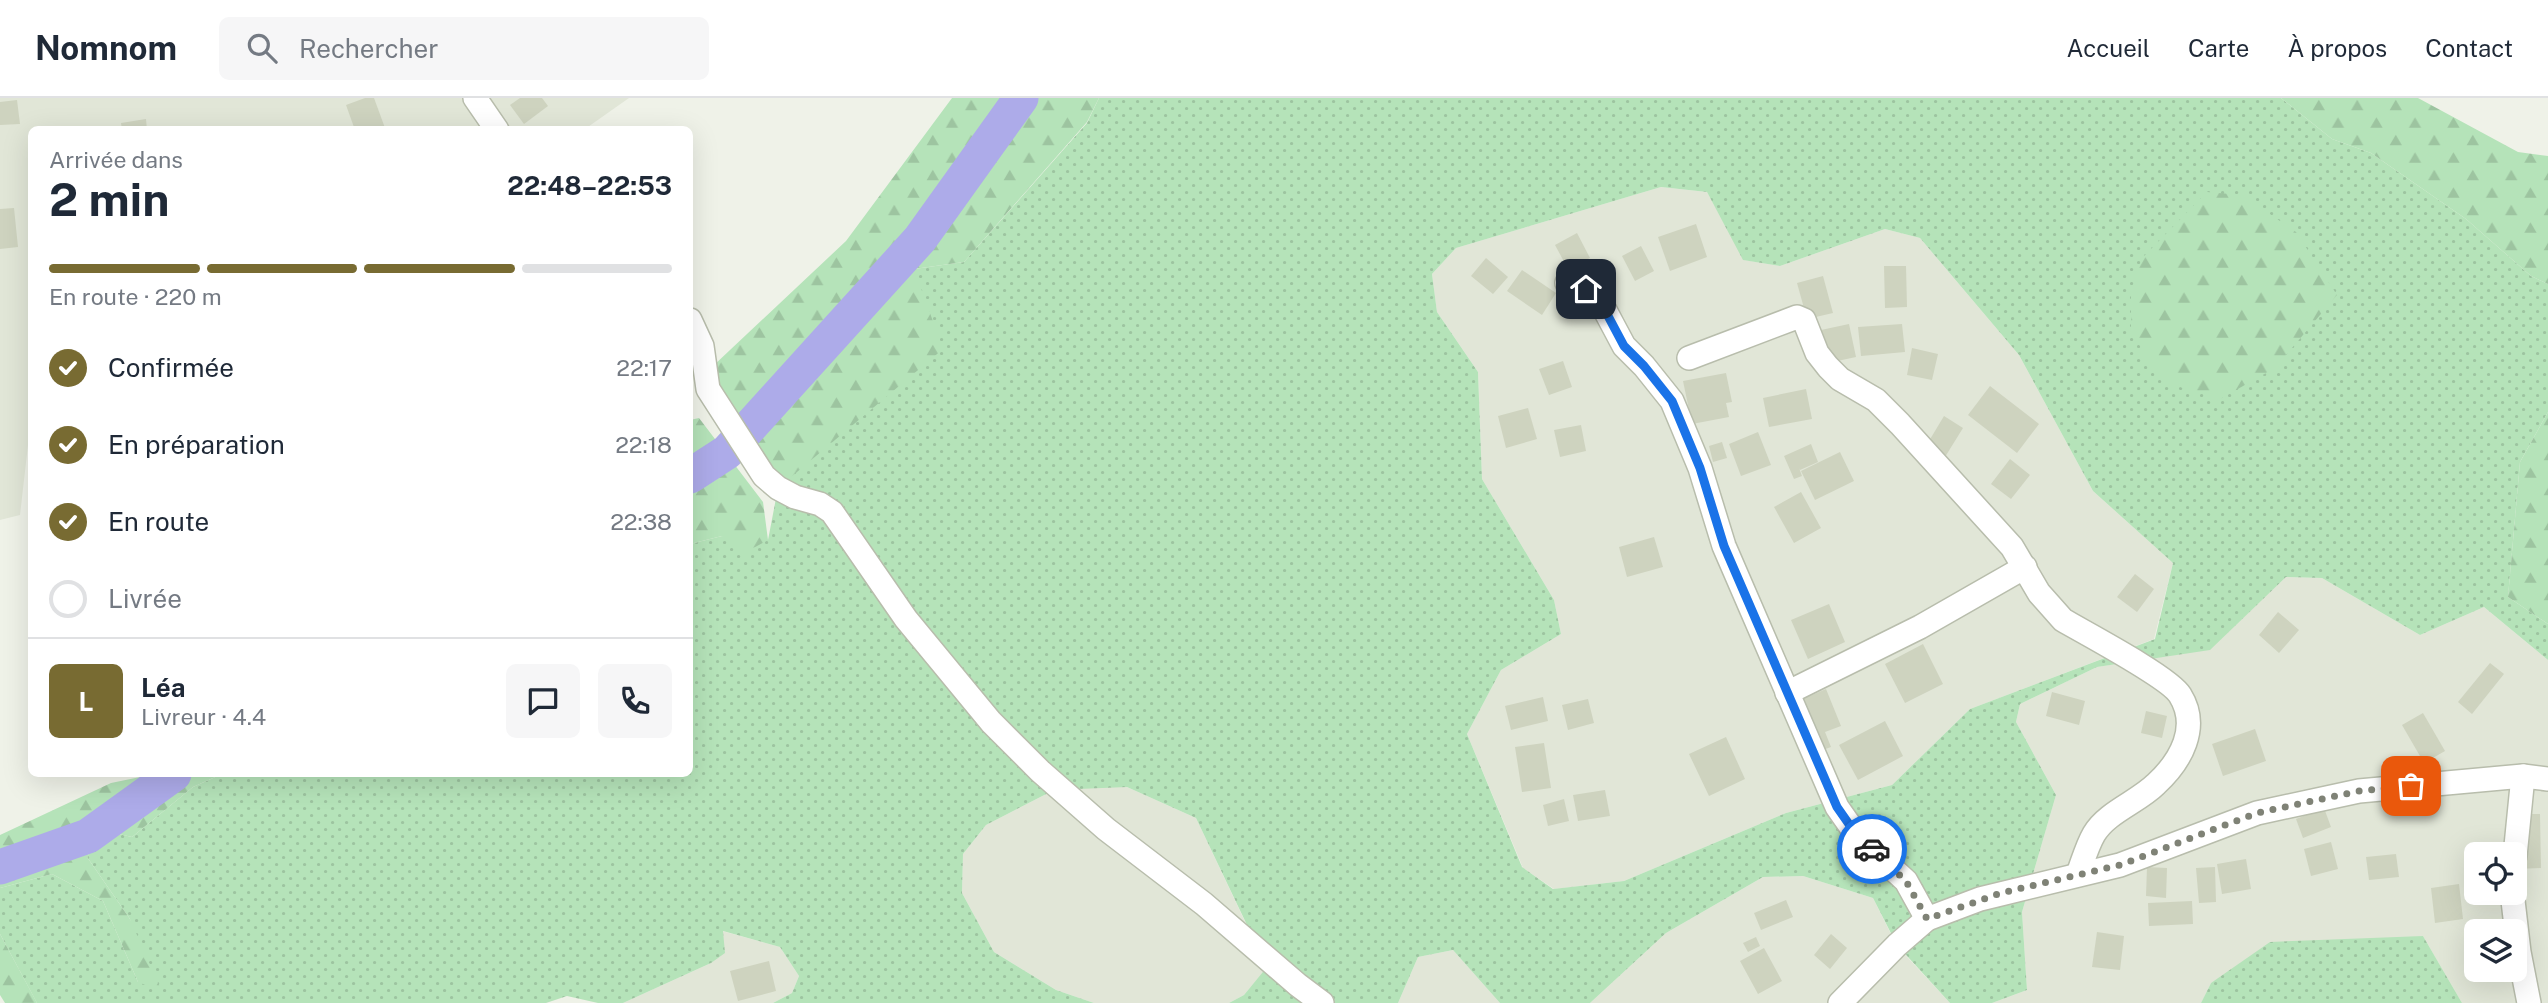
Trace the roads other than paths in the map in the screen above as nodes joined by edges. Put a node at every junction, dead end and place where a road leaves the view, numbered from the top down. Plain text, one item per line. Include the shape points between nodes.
1 (475, 98) edge
2 (494, 126) edge
3 (1567, 283) dead end
4 (693, 326) edge
5 (1689, 358) dead end
6 (2025, 567) junction
7 (1787, 693) junction
8 (2523, 776) junction
9 (2548, 779) edge
10 (2516, 842) edge
11 (2078, 874) junction
12 (2514, 905) edge
13 (1927, 919) junction
14 (1322, 1003) edge
15 (1840, 1003) edge
16 (2529, 1003) edge

1 - 2 street
3 - 7 street via 1599,299 1624,346 1672,401 1700,468 1724,546
4 - 14 street via 702,346 708,389 764,476 778,488 832,512 906,619 990,722 1106,829
5 - 6 street via 1797,317 1804,320 1828,367 1876,400 2012,547
6 - 7 street via 1920,627
6 - 11 street via 2047,605 2063,620 2178,692 2189,715 2184,747 2173,766 2155,786 2095,832
7 - 13 street via 1837,807 1858,837 1906,881
8 - 9 street
8 - 10 street
8 - 11 street via 2359,791 2270,810 2120,865
11 - 13 street via 1980,899
12 - 16 street
13 - 15 street

